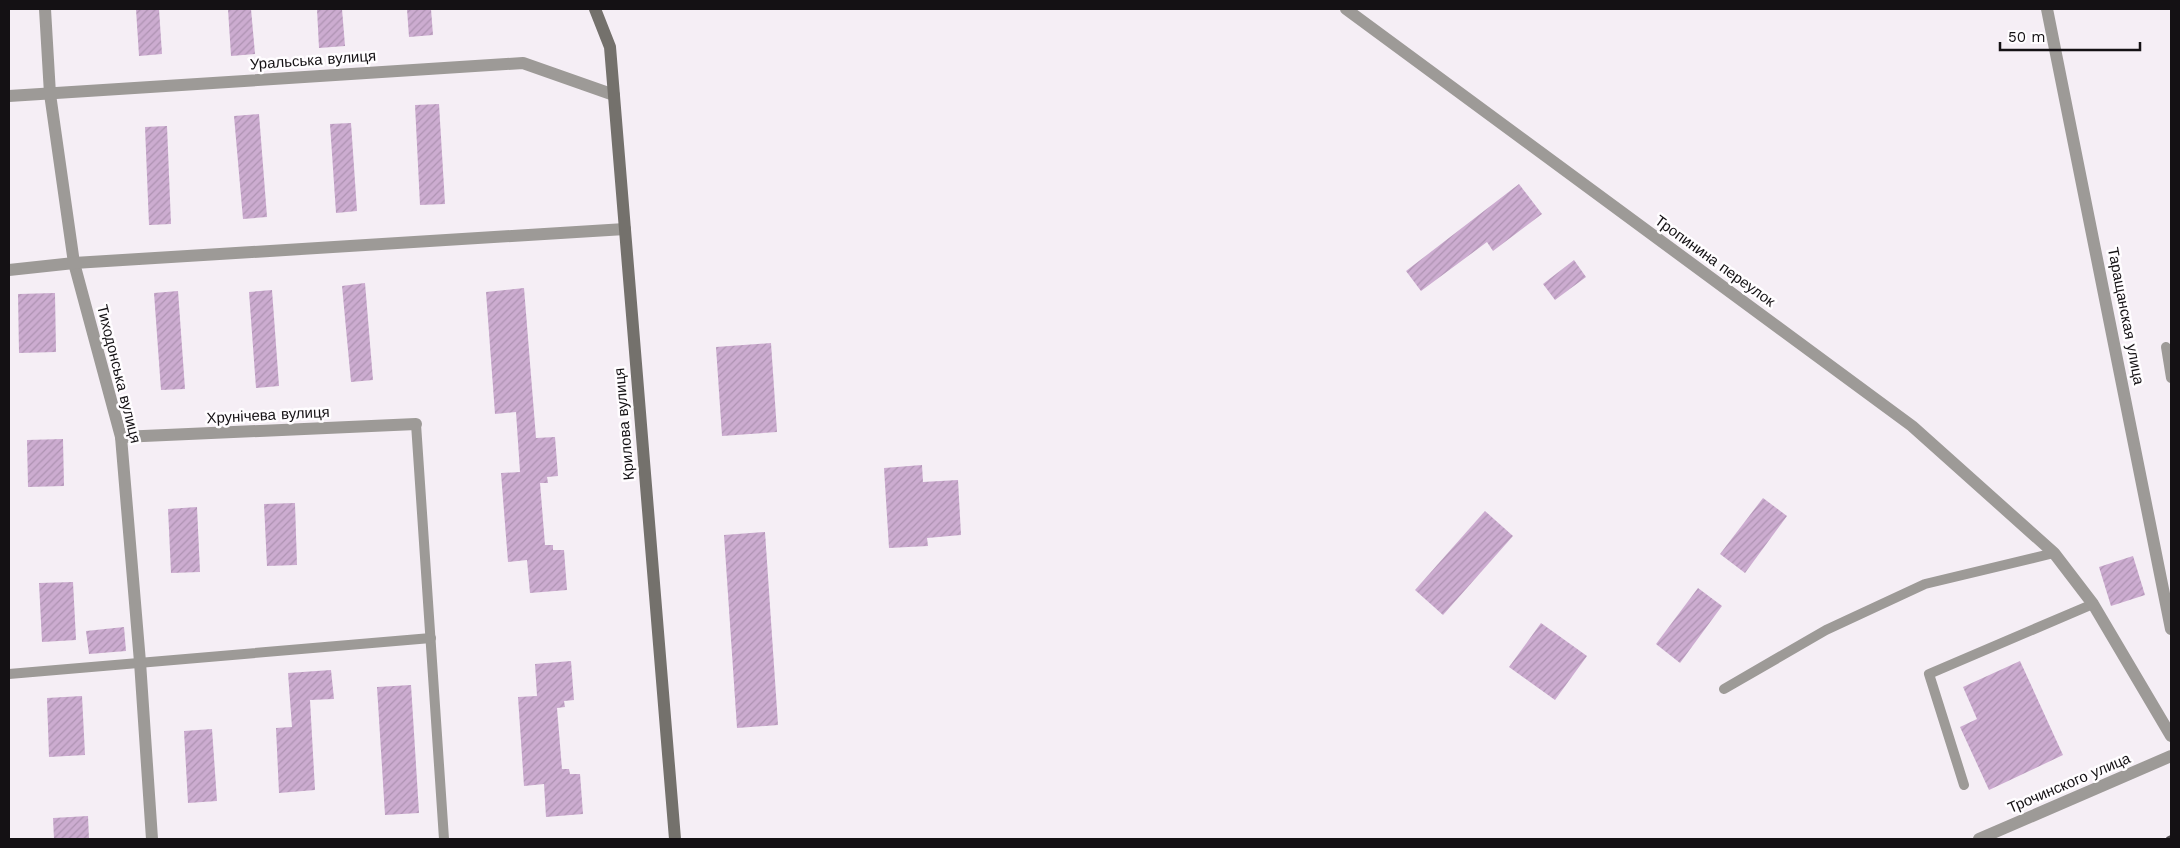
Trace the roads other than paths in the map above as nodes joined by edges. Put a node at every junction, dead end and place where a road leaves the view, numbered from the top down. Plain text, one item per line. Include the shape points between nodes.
1 (45, 9) edge
2 (595, 9) edge
3 (1346, 9) edge
4 (2046, 9) edge
5 (50, 94) junction
6 (614, 95) junction
7 (9, 96) edge
8 (625, 229) junction
9 (74, 263) junction
10 (9, 270) edge
11 (2166, 347) dead end
12 (2171, 378) edge
13 (416, 424) joint
14 (121, 437) junction
15 (2054, 553) junction
16 (2093, 604) junction
17 (2171, 629) edge
18 (431, 638) junction
19 (140, 662) junction
20 (9, 674) edge
21 (1724, 689) dead end
22 (2171, 736) edge
23 (2171, 756) edge
24 (1964, 784) dead end
25 (152, 839) edge
26 (444, 839) edge
27 (675, 839) edge
28 (1979, 839) edge

1 - 5 street, Тиходонська вулиця
2 - 6 main road, Крилова вулиця via 610,47
3 - 15 street, Тропинина переулок via 1912,426
4 - 17 street, Таращанская улица
5 - 6 street, Уральська вулиця via 523,63
5 - 7 street, Уральська вулиця
5 - 9 street, Тиходонська вулиця
6 - 8 main road, Крилова вулиця
8 - 9 street
8 - 27 main road, Крилова вулиця
9 - 10 street
9 - 14 street, Тиходонська вулиця
11 - 12 lane
13 - 14 street, Хрунічева вулиця
13 - 18 lane
14 - 19 street, Тиходонська вулиця
15 - 16 street, Тропинина переулок
15 - 21 lane via 1925,584 1826,630
16 - 22 street, Тропинина переулок
16 - 24 lane via 1930,674
18 - 19 lane
18 - 26 lane
19 - 20 lane
19 - 25 street, Тиходонська вулиця
23 - 28 street, Трочинского улица

